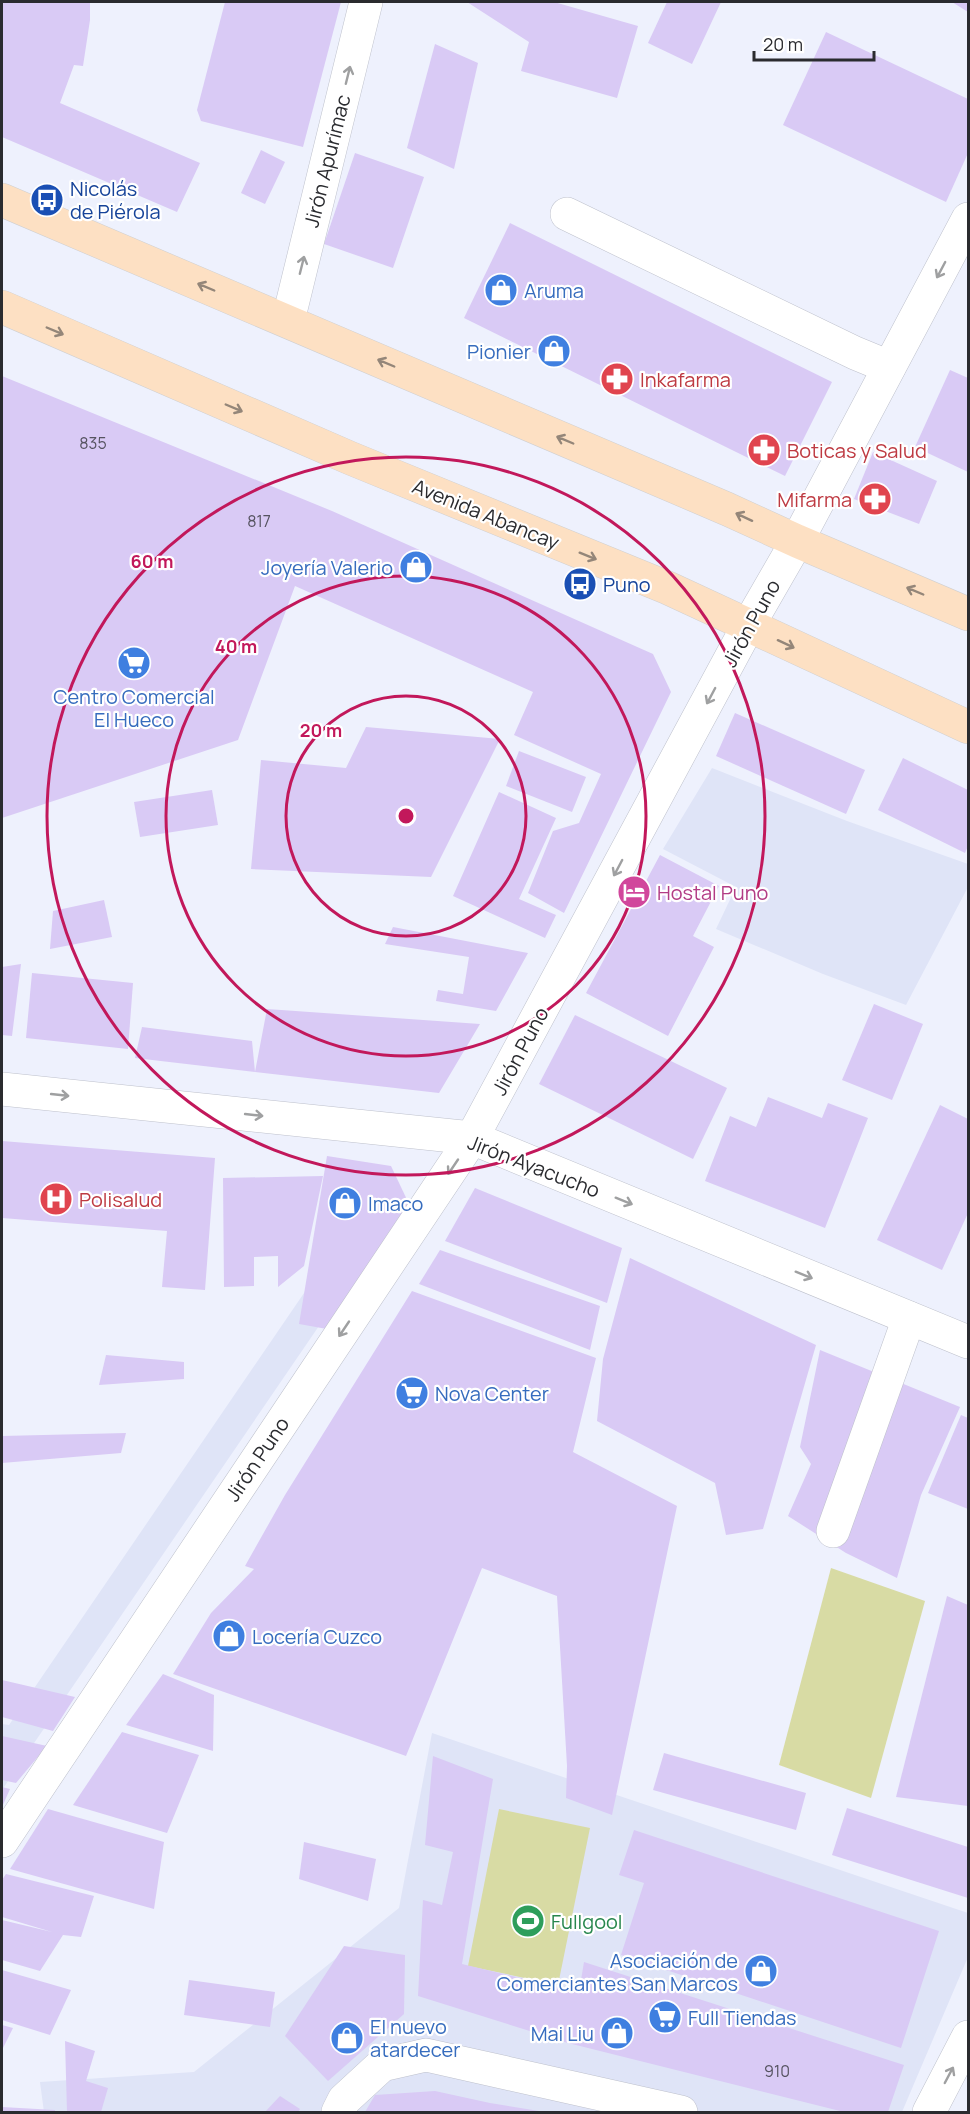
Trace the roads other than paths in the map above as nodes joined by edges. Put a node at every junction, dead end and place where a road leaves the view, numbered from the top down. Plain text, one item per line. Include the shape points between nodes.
1 (366, 2) edge
2 (2, 200) edge
3 (567, 214) dead end
4 (969, 219) edge
5 (2, 307) edge
6 (288, 321) junction
7 (889, 367) junction
8 (797, 542) junction
9 (969, 614) edge
10 (748, 626) junction
11 (969, 727) edge
12 (2, 1089) edge
13 (472, 1138) junction
14 (909, 1318) junction
15 (969, 1342) edge
16 (833, 1531) dead end
17 (2, 1841) edge
18 (969, 2037) edge
19 (338, 2112) edge
20 (681, 2112) edge
21 (929, 2112) edge

6 -> 1 street, Jirón Apurímac
6 -> 2 main road
3 - 7 street
4 -> 7 street, Jirón Puno
5 -> 10 main road, Avenida Abancay via 350,458 668,588
8 -> 6 main road
7 - 8 street, Jirón Puno
9 -> 8 main road
8 - 10 street, Jirón Puno
10 -> 11 main road, Avenida Abancay
10 -> 13 street, Jirón Puno
12 -> 13 street, Jirón Ayacucho
13 -> 14 street, Jirón Ayacucho
13 -> 17 street, Jirón Puno
14 - 15 street, Jirón Ayacucho
14 - 16 street
21 -> 18 street
19 - 20 street via 344,2100 382,2065 426,2055

